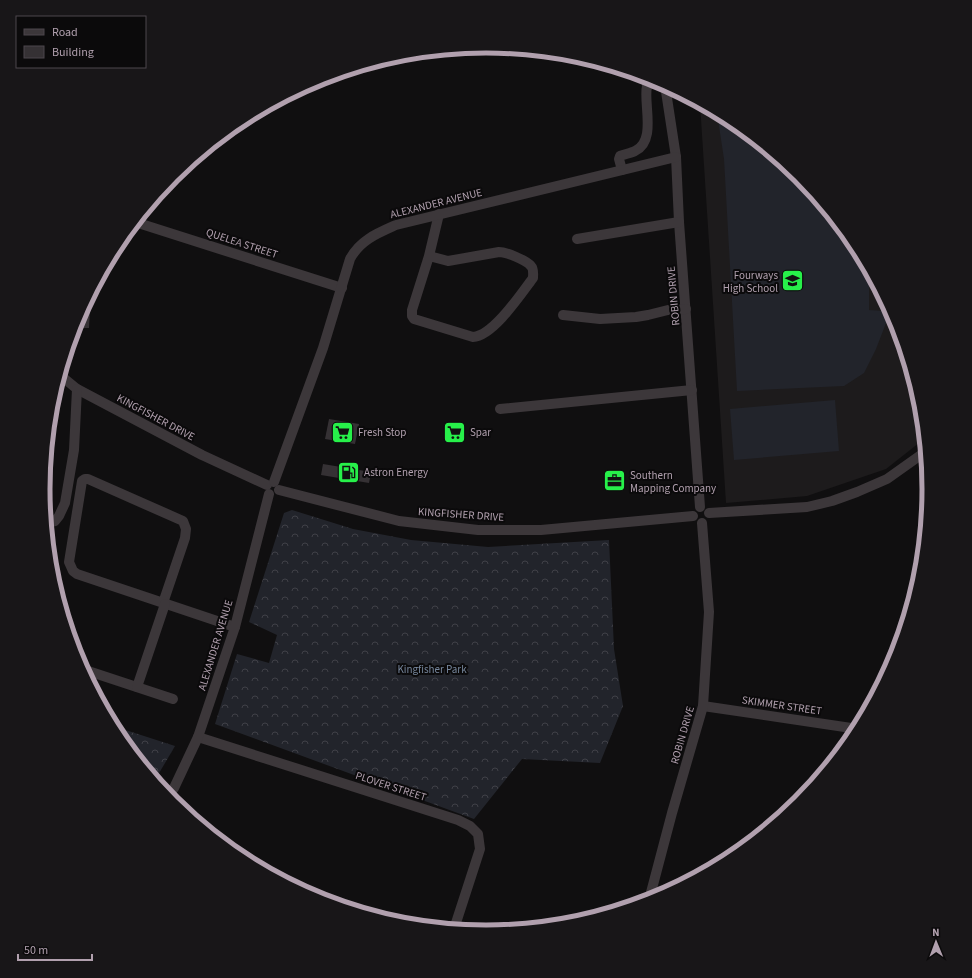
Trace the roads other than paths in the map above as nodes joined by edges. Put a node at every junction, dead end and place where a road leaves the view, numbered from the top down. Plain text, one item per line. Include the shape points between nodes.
1 (650, 85) edge
2 (666, 92) edge
3 (676, 157) junction
4 (622, 170) junction
5 (439, 214) junction
6 (679, 222) junction
7 (140, 224) edge
8 (577, 240) dead end
9 (430, 256) junction
10 (342, 288) junction
11 (686, 309) junction
12 (564, 315) dead end
13 (64, 379) edge
14 (76, 389) junction
15 (692, 390) junction
16 (500, 409) dead end
17 (920, 455) edge
18 (272, 488) junction
19 (700, 506) junction
20 (709, 513) junction
21 (692, 516) junction
22 (51, 522) edge
23 (702, 523) junction
24 (164, 603) junction
25 (235, 627) junction
26 (90, 672) edge
27 (137, 687) junction
28 (173, 699) dead end
29 (703, 706) junction
30 (851, 728) edge
31 (198, 737) junction
32 (172, 791) edge
33 (651, 893) edge
34 (456, 924) edge

1 - 4 street via 646,93 646,137 641,147 620,156
2 - 3 street, ROBIN DRIVE
3 - 4 street, ALEXANDER AVENUE
3 - 6 street, ROBIN DRIVE
4 - 5 street, ALEXANDER AVENUE
5 - 9 street
5 - 10 street, ALEXANDER AVENUE via 396,225 364,241 350,258
6 - 8 street
6 - 11 street, ROBIN DRIVE
7 - 10 street, QUELEA STREET
9 - 9 street via 448,261 506,252 530,265 533,269 533,278 497,324 473,337 414,319 412,316
10 - 18 street, ALEXANDER AVENUE via 324,348
11 - 12 street via 636,317 600,319
11 - 15 street, ROBIN DRIVE
13 - 14 street, KINGFISHER DRIVE
14 - 18 street, KINGFISHER DRIVE via 202,455
14 - 22 street via 74,450 65,503 59,516
15 - 16 street
15 - 19 street, ROBIN DRIVE
17 - 20 street via 887,479 832,501 807,507
18 - 21 street, KINGFISHER DRIVE via 399,521 478,530 540,530
18 - 25 street, ALEXANDER AVENUE
19 - 20 street via 706,508
19 - 21 street via 695,509
20 - 23 street via 708,520
21 - 23 street via 695,521
23 - 29 street, ROBIN DRIVE via 709,612
24 - 24 street via 185,538 186,529 183,521 85,479 82,482 69,562 73,571
24 - 25 street
24 - 27 street
25 - 31 street, ALEXANDER AVENUE
26 - 27 street
27 - 28 street
29 - 30 street, SKIMMER STREET
29 - 33 street, ROBIN DRIVE
31 - 32 street, ALEXANDER AVENUE
31 - 34 street, PLOVER STREET via 470,826 478,834 480,849

